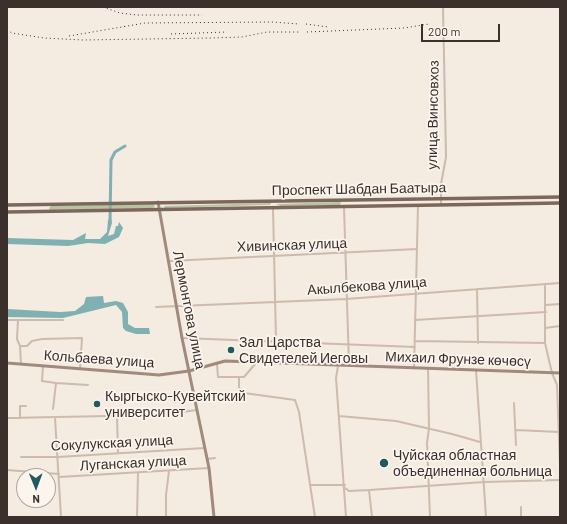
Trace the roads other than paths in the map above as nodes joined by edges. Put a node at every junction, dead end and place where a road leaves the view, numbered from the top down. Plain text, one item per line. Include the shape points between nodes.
1 (443, 7) edge
2 (560, 197) edge
3 (492, 198) junction
4 (398, 199) junction
5 (441, 199) junction
6 (343, 200) junction
7 (387, 200) junction
8 (273, 201) junction
9 (158, 202) junction
10 (560, 203) edge
11 (47, 204) junction
12 (493, 204) junction
13 (9, 205) edge
14 (441, 205) junction
15 (388, 206) junction
16 (399, 206) junction
17 (418, 206) junction
18 (273, 207) junction
19 (344, 207) junction
20 (159, 210) junction
21 (7, 212) edge
22 (12, 212) junction
23 (47, 212) junction
24 (417, 249) junction
25 (345, 253) junction
26 (275, 255) junction
27 (167, 261) junction
28 (560, 283) edge
29 (545, 284) junction
30 (477, 289) junction
31 (416, 294) junction
32 (346, 299) junction
33 (276, 302) junction
34 (560, 304) edge
35 (176, 305) junction
36 (546, 305) junction
37 (156, 307) dead end
38 (546, 312) junction
39 (478, 317) junction
40 (7, 320) edge
41 (18, 320) junction
42 (63, 320) dead end
43 (415, 320) junction
44 (560, 326) edge
45 (545, 328) junction
46 (182, 338) junction
47 (276, 340) junction
48 (415, 341) junction
49 (478, 343) junction
50 (545, 343) junction
51 (348, 345) junction
52 (20, 346) junction
53 (415, 347) junction
54 (259, 361) junction
55 (217, 362) junction
56 (7, 363) edge
57 (21, 364) junction
58 (43, 366) junction
59 (338, 366) junction
60 (349, 367) junction
61 (414, 368) junction
62 (80, 369) junction
63 (428, 369) junction
64 (476, 370) junction
65 (189, 371) junction
66 (552, 373) junction
67 (560, 373) edge
68 (239, 377) junction
69 (56, 383) junction
70 (88, 385) dead end
71 (514, 403) dead end
72 (26, 406) dead end
73 (53, 408) dead end
74 (197, 410) junction
75 (53, 413) dead end
76 (117, 416) junction
77 (339, 416) junction
78 (8, 418) edge
79 (20, 418) junction
80 (54, 418) junction
81 (429, 428) junction
82 (516, 430) junction
83 (559, 432) edge
84 (480, 442) junction
85 (516, 444) dead end
86 (205, 448) junction
87 (118, 453) junction
88 (21, 457) dead end
89 (58, 457) junction
90 (215, 458) dead end
91 (207, 459) junction
92 (560, 466) edge
93 (209, 468) junction
94 (7, 470) edge
95 (169, 472) junction
96 (59, 475) junction
97 (138, 475) junction
98 (560, 480) edge
99 (484, 482) junction
100 (310, 485) junction
101 (345, 486) junction
102 (428, 486) junction
103 (369, 490) junction
104 (521, 507) dead end
105 (62, 517) edge
106 (137, 517) edge
107 (166, 517) edge
108 (214, 517) edge
109 (315, 517) edge
110 (346, 517) edge
111 (372, 517) edge
112 (430, 517) edge
113 (486, 517) edge
114 (521, 517) edge

1 - 5 street, улица Винсовхоз via 446,158
2 - 3 main road, Проспект Шабдан Баатыра
3 - 5 main road, Проспект Шабдан Баатыра
3 - 12 main road
4 - 5 main road, Проспект Шабдан Баатыра
4 - 7 main road, Проспект Шабдан Баатыра
4 - 16 main road
5 - 14 street, улица Винсовхоз
6 - 7 main road, Проспект Шабдан Баатыра
6 - 8 main road, Проспект Шабдан Баатыра
6 - 19 main road
7 - 15 main road
8 - 9 main road, Проспект Шабдан Баатыра
8 - 18 main road
9 - 11 main road, Проспект Шабдан Баатыра
9 - 20 main road, Лермонтова улица
10 - 12 main road, Проспект Шабдан Баатыра
11 - 13 main road
11 - 23 main road
12 - 14 main road, Проспект Шабдан Баатыра
13 - 22 main road
14 - 17 main road, Проспект Шабдан Баатыра
15 - 16 main road, Проспект Шабдан Баатыра
15 - 19 main road, Проспект Шабдан Баатыра
16 - 17 main road, Проспект Шабдан Баатыра
17 - 24 street
18 - 19 main road, Проспект Шабдан Баатыра
18 - 20 main road, Проспект Шабдан Баатыра
18 - 26 street
19 - 25 street
20 - 23 main road, Проспект Шабдан Баатыра
20 - 27 main road, Лермонтова улица
21 - 22 main road
22 - 23 main road
24 - 25 street, Хивинская улица
24 - 31 street
25 - 26 street, Хивинская улица
25 - 32 street
26 - 27 street, Хивинская улица
26 - 33 street
27 - 35 main road, Лермонтова улица
28 - 29 street, Акылбекова улица
29 - 30 street, Акылбекова улица
29 - 36 street
30 - 31 street, Акылбекова улица
30 - 39 street
31 - 32 street, Акылбекова улица
31 - 43 street
32 - 33 street, Акылбекова улица
32 - 51 street
33 - 35 street, Акылбекова улица
33 - 47 street
34 - 36 street
35 - 37 street, Акылбекова улица
35 - 46 main road, Лермонтова улица
36 - 38 street
38 - 39 street
38 - 45 street
39 - 43 street
39 - 49 street
40 - 41 street
41 - 42 street
41 - 52 street via 17,339
43 - 48 street
44 - 45 street
45 - 50 street
46 - 47 street
46 - 65 main road, Лермонтова улица
47 - 51 street
48 - 49 street
48 - 53 street
49 - 50 street
50 - 66 street
51 - 53 street
51 - 60 street
52 - 57 street
52 - 62 street via 27,346 36,340 82,338
53 - 61 street
54 - 55 main road, Михаил Фрунзе көчөсү
54 - 59 main road, Михаил Фрунзе көчөсү
54 - 68 street via 244,377
55 - 65 main road, Михаил Фрунзе көчөсү
55 - 68 street via 218,377
56 - 57 main road, Кольбаева улица
57 - 58 main road, Кольбаева улица
58 - 62 main road, Кольбаева улица
58 - 69 street via 42,381
59 - 60 main road, Михаил Фрунзе көчөсү
59 - 77 street via 336,378
60 - 61 main road, Михаил Фрунзе көчөсү
61 - 63 main road, Михаил Фрунзе көчөсү
62 - 65 main road, Кольбаева улица via 159,375
63 - 64 main road, Михаил Фрунзе көчөсү
63 - 81 street
64 - 66 main road, Михаил Фрунзе көчөсү
64 - 84 street
65 - 74 main road, Лермонтова улица
66 - 67 main road, Михаил Фрунзе көчөсү
66 - 83 street via 558,385
68 - 100 street via 239,388 244,393 295,400
69 - 70 street
69 - 73 street
71 - 82 street
72 - 79 street via 20,406
74 - 76 street
74 - 86 main road, Лермонтова улица
75 - 80 street
76 - 80 street
76 - 87 street
77 - 81 street via 396,421
77 - 101 street
78 - 79 street
79 - 80 street
80 - 89 street
81 - 84 street
81 - 102 street
82 - 83 street
82 - 85 street
83 - 92 street
84 - 99 street
86 - 87 street, Сокулукская улица
86 - 91 main road, Лермонтова улица
87 - 89 street, Сокулукская улица
88 - 89 street, Сокулукская улица
89 - 96 street
90 - 91 street
91 - 93 main road, Лермонтова улица
93 - 95 street, Луганская улица
93 - 108 main road, Лермонтова улица
94 - 96 street, Луганская улица
95 - 97 street, Луганская улица
95 - 107 street
96 - 97 street, Луганская улица
96 - 105 street
97 - 106 street
98 - 99 street
99 - 102 street
99 - 113 street
100 - 101 street
100 - 109 street
101 - 103 street via 349,491
101 - 110 street
102 - 103 street
102 - 112 street
103 - 111 street
104 - 114 street

